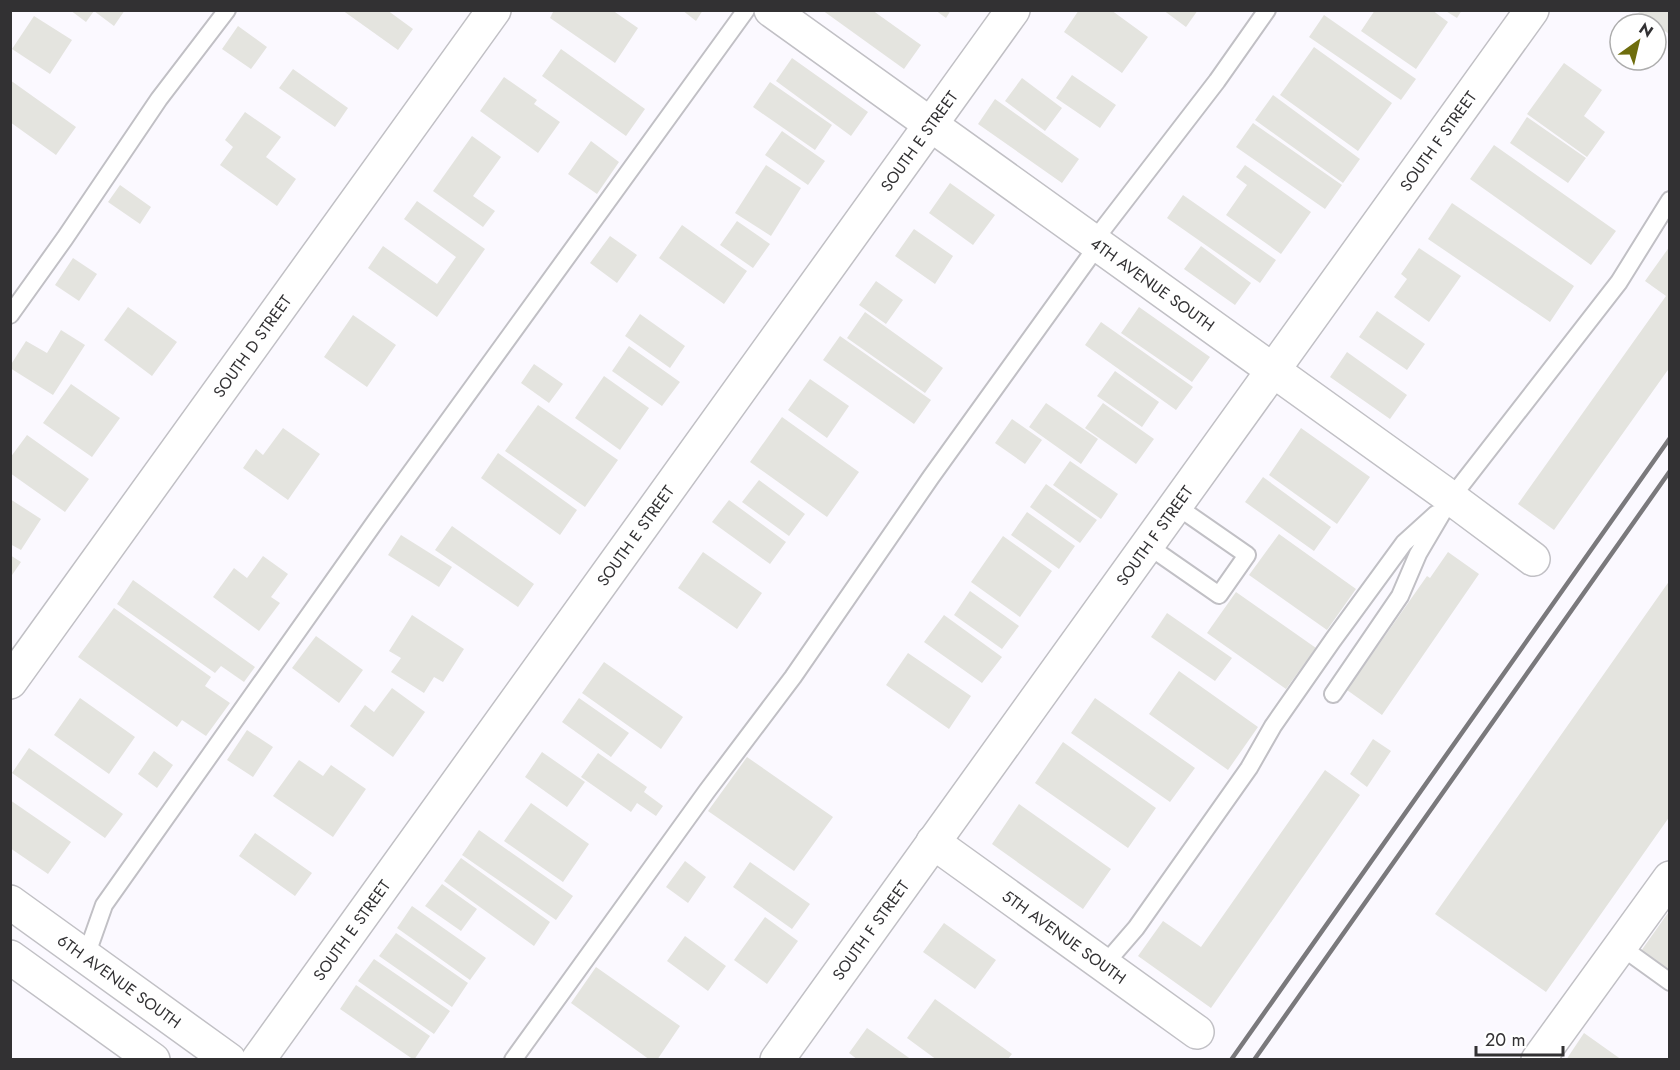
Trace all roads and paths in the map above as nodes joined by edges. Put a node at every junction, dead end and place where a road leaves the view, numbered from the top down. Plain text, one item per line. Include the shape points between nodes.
1 (227, 10) edge
2 (494, 10) edge
3 (746, 10) edge
4 (771, 10) edge
5 (1013, 10) edge
6 (1267, 10) edge
7 (1532, 10) edge
8 (930, 125) junction
9 (1670, 200) edge
10 (1095, 244) junction
11 (10, 315) edge
12 (1272, 371) junction
13 (1451, 498) junction
14 (1175, 505) junction
15 (1147, 545) junction
16 (1533, 559) dead end
17 (10, 682) edge
18 (1333, 693) dead end
19 (933, 842) junction
20 (1670, 878) edge
21 (10, 902) edge
22 (1620, 946) junction
23 (86, 956) junction
24 (10, 957) edge
25 (1104, 965) junction
26 (1670, 982) edge
27 (1197, 1032) dead end
28 (153, 1059) edge
29 (230, 1059) edge
30 (258, 1059) edge
31 (513, 1059) edge
32 (777, 1059) edge
33 (1538, 1059) edge

1 - 11 lane via 159,99
2 - 17 street, SOUTH D STREET
3 - 23 lane via 375,522 104,905
4 - 8 street, 4TH AVENUE SOUTH
5 - 8 street, SOUTH E STREET
6 - 10 lane
7 - 12 street, SOUTH F STREET
8 - 10 street, 4TH AVENUE SOUTH
8 - 30 street, SOUTH E STREET
9 - 13 lane via 1619,282
10 - 12 street, 4TH AVENUE SOUTH
10 - 31 lane via 793,677
12 - 13 street, 4TH AVENUE SOUTH
12 - 14 street, SOUTH F STREET
13 - 16 street, 4TH AVENUE SOUTH
13 - 18 lane via 1418,554 1400,596
13 - 25 lane via 1404,543 1136,928
14 - 15 street, SOUTH F STREET
14 - 15 lane via 1247,555 1219,596
15 - 19 street, SOUTH F STREET
19 - 25 street, 5TH AVENUE SOUTH
19 - 32 street, SOUTH F STREET
20 - 22 street
21 - 23 street, 6TH AVENUE SOUTH
22 - 26 lane
22 - 33 street
23 - 29 street, 6TH AVENUE SOUTH
24 - 28 street
25 - 27 street, 5TH AVENUE SOUTH

